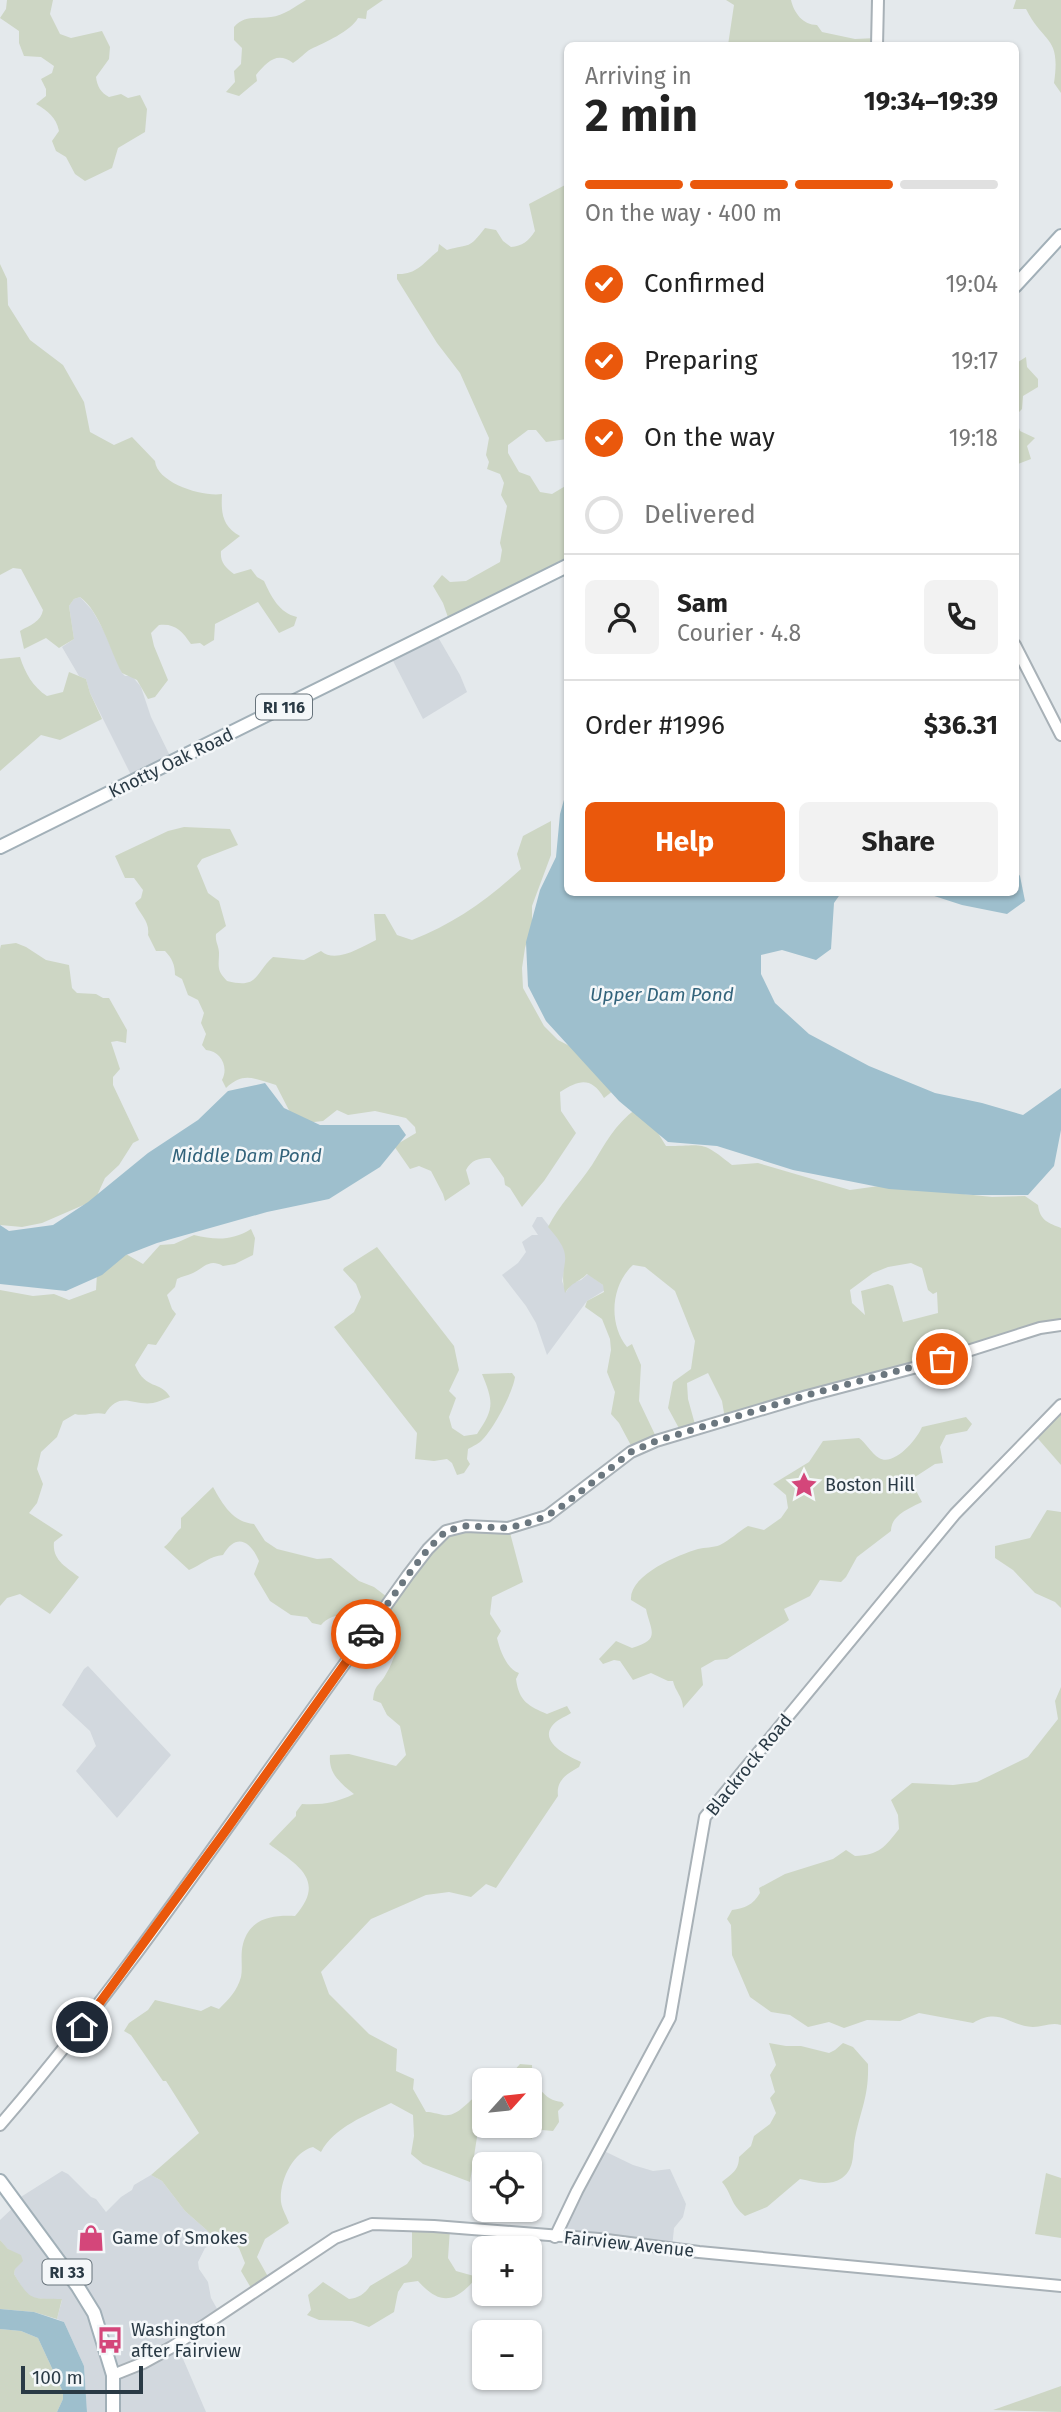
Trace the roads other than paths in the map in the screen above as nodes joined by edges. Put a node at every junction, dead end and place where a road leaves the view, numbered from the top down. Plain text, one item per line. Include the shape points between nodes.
1 (878, 0) edge
2 (877, 42) edge
3 (1061, 236) edge
4 (1019, 282) edge
5 (564, 567) edge
6 (1019, 653) edge
7 (1061, 735) edge
8 (0, 846) edge
9 (1061, 1325) edge
10 (1061, 1405) edge
11 (0, 2125) edge
12 (0, 2181) edge
13 (555, 2237) junction
14 (1061, 2286) edge
15 (113, 2375) junction
16 (113, 2412) edge

1 - 2 street
3 - 4 main road
5 - 8 main road, Knotty Oak Road / RI 116
6 - 7 street
9 - 11 street via 687,1430 631,1452 547,1516 508,1528 466,1526 446,1531 408,1575 105,1996
10 - 13 street, Blackrock Road via 955,1514 705,1816 670,2018
12 - 15 main road, RI 33 via 94,2314
13 - 14 street, Fairview Avenue
13 - 15 street, Fairview Avenue via 372,2224 310,2254 172,2347
15 - 16 main road, RI 33

